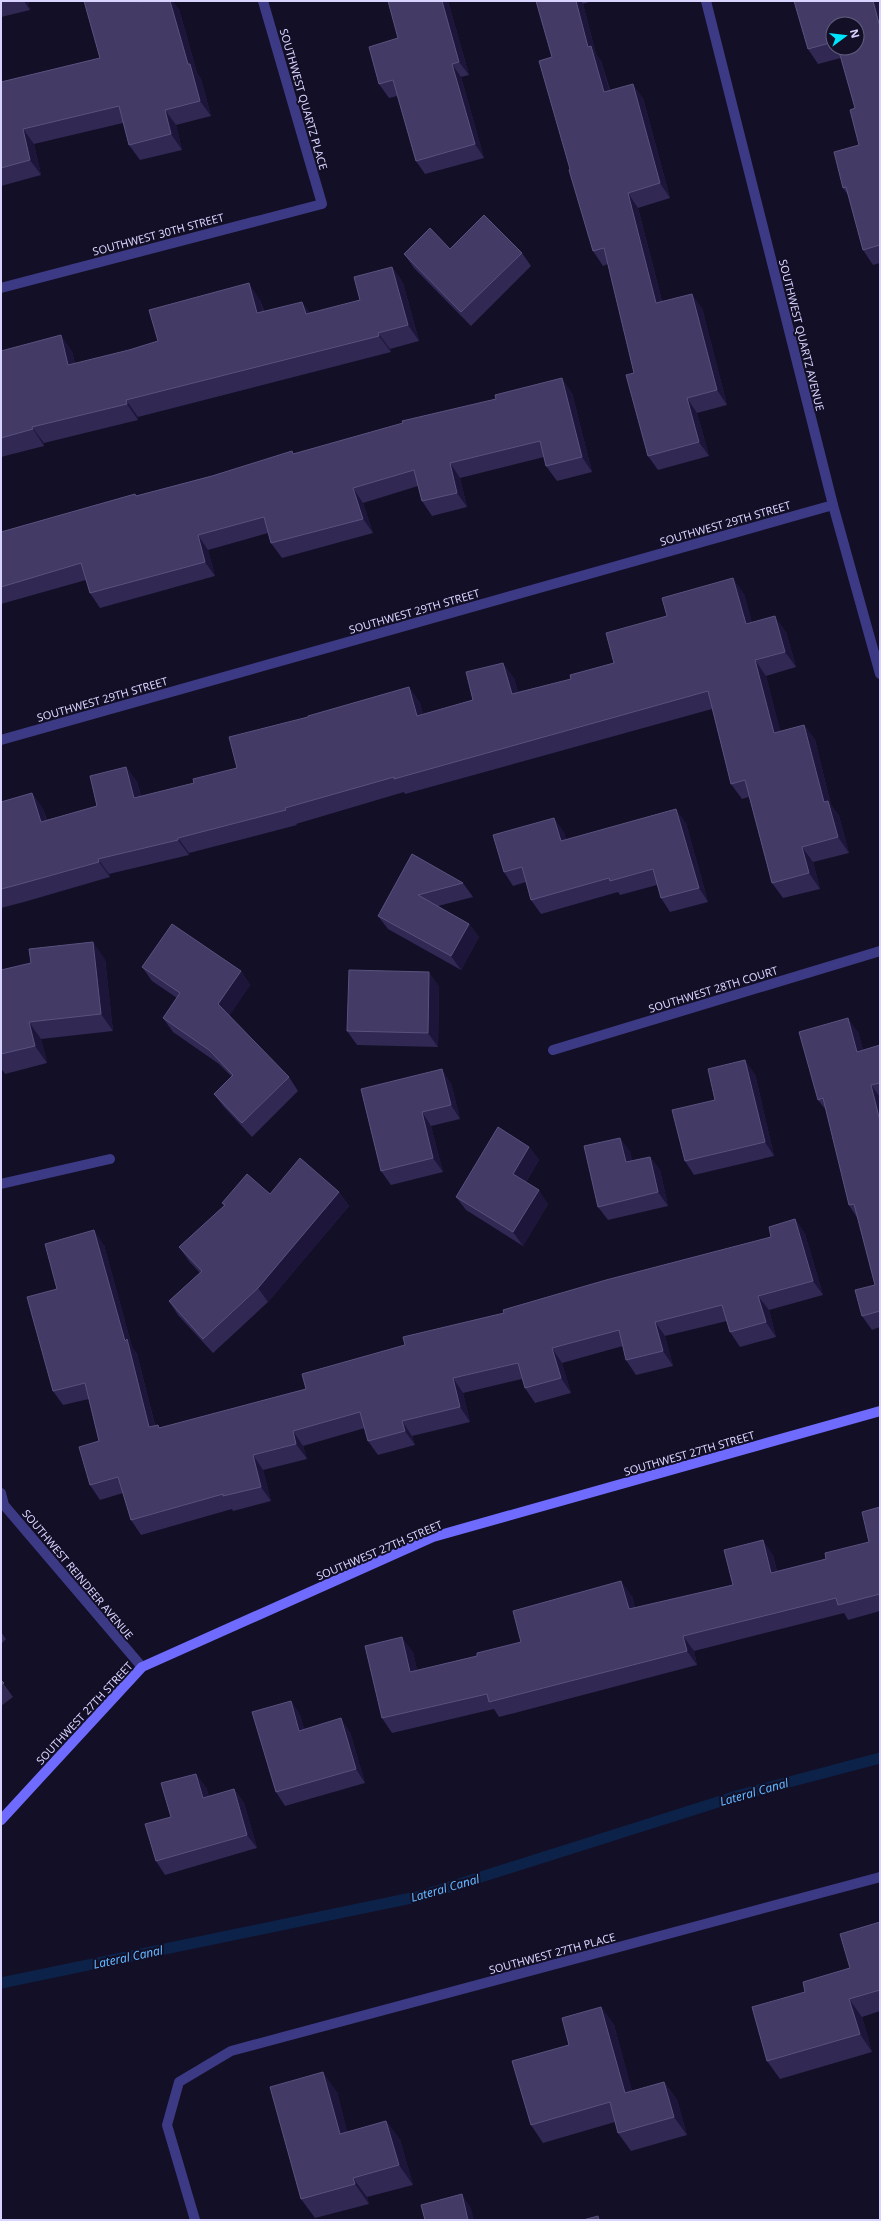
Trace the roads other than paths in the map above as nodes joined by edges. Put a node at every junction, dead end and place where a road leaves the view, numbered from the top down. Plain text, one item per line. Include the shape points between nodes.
1 (263, 1) edge
2 (706, 1) edge
3 (322, 204) joint
4 (1, 288) edge
5 (833, 505) junction
6 (880, 674) edge
7 (1, 740) edge
8 (880, 951) edge
9 (553, 1050) dead end
10 (110, 1159) dead end
11 (1, 1184) edge
12 (880, 1411) edge
13 (1, 1493) edge
14 (142, 1667) junction
15 (1, 1820) edge
16 (880, 1877) edge
17 (195, 2220) edge

1 - 3 street, SOUTHWEST QUARTZ PLACE
2 - 5 street, SOUTHWEST QUARTZ AVENUE
3 - 4 street, SOUTHWEST 30TH STREET
5 - 6 street, SOUTHWEST QUARTZ AVENUE
5 - 7 street, SOUTHWEST 29TH STREET
8 - 9 street, SOUTHWEST 28TH COURT
10 - 11 street
12 - 14 main road, SOUTHWEST 27TH STREET via 433,1537
13 - 14 street, SOUTHWEST REINDEER AVENUE via 4,1505
14 - 15 main road, SOUTHWEST 27TH STREET
16 - 17 street, SOUTHWEST 27TH PLACE via 231,2051 179,2082 167,2125

